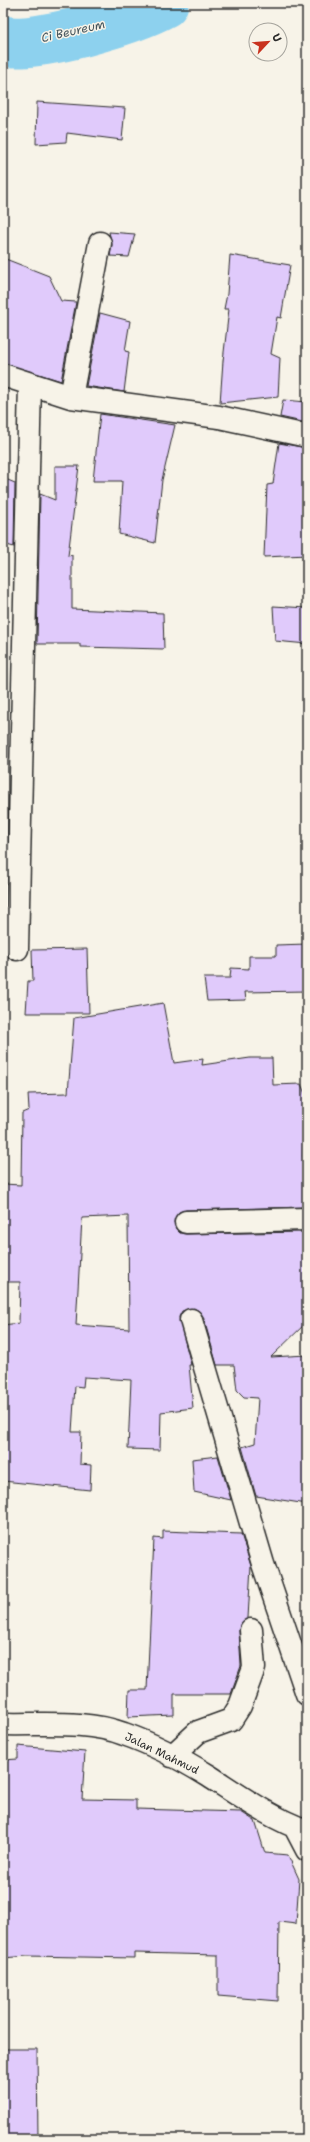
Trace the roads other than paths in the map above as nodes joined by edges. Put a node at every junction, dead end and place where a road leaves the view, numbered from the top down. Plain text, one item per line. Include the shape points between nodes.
1 (100, 243) dead end
2 (3, 375) edge
3 (30, 384) junction
4 (71, 397) junction
5 (307, 436) edge
6 (17, 950) dead end
7 (307, 1219) edge
8 (186, 1222) dead end
9 (192, 1320) dead end
10 (251, 1630) dead end
11 (307, 1694) edge
12 (3, 1724) edge
13 (172, 1756) junction
14 (301, 1829) edge
15 (307, 1850) edge

1 - 4 street
2 - 3 street
3 - 4 street
3 - 6 street
4 - 5 street via 219,417
7 - 8 street
9 - 11 street via 263,1564
10 - 13 street via 254,1668 240,1706 231,1720 198,1732
12 - 13 street, Jalan Mahmud via 81,1726 109,1730 124,1734
13 - 14 street, Jalan Mahmud
14 - 15 street

